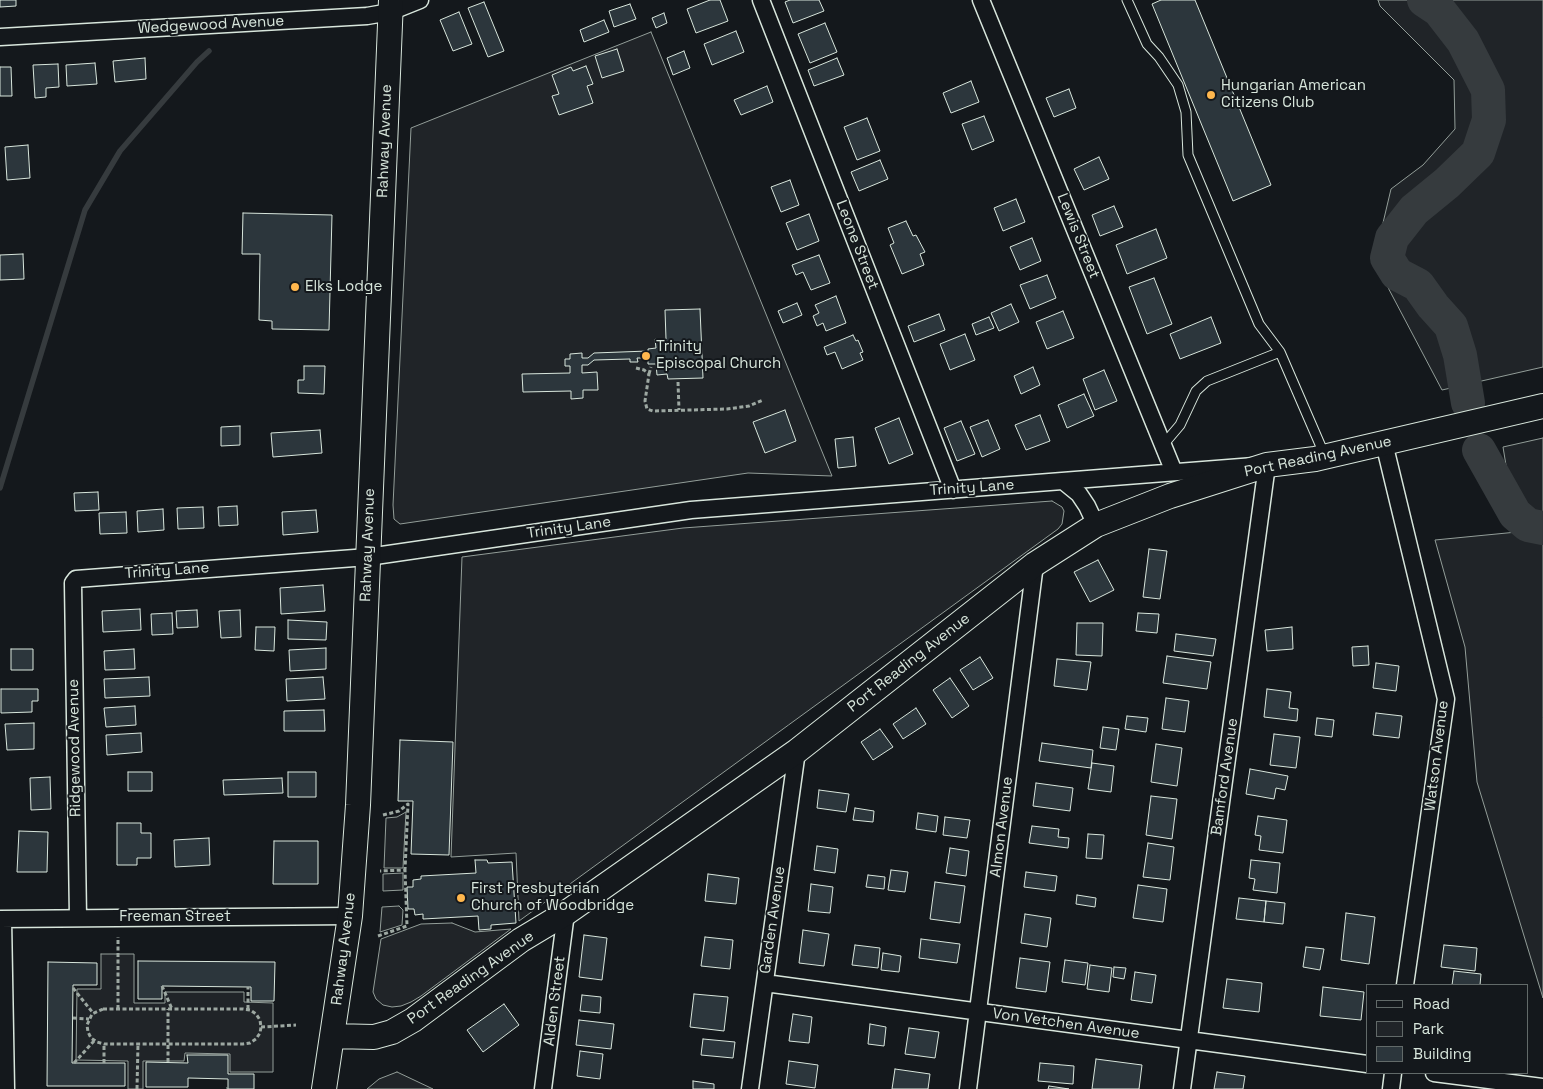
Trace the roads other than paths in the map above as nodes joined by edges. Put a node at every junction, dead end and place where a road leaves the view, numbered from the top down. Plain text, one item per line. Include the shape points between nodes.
1 (420, 0) edge
2 (761, 0) edge
3 (981, 0) edge
4 (1127, 0) edge
5 (390, 6) edge
6 (0, 37) edge
7 (1280, 352) junction
8 (1543, 406) edge
9 (1384, 443) junction
10 (1163, 445) junction
11 (1325, 456) junction
12 (1267, 465) junction
13 (1174, 472) junction
14 (1063, 481) junction
15 (953, 490) junction
16 (1096, 525) junction
17 (368, 557) junction
18 (1035, 564) junction
19 (76, 579) joint
20 (796, 751) junction
21 (566, 913) junction
22 (350, 916) junction
23 (78, 918) junction
24 (2, 919) edge
25 (765, 983) junction
26 (1405, 984) edge
27 (979, 1012) junction
28 (332, 1036) junction
29 (1190, 1040) junction
30 (1366, 1064) edge
31 (1393, 1074) edge
32 (1442, 1074) edge
33 (1543, 1087) edge
34 (6, 1089) edge
35 (324, 1089) edge
36 (543, 1089) edge
37 (750, 1089) edge
38 (968, 1089) edge
39 (1182, 1089) edge
40 (1391, 1089) edge

1 - 5 street, Wedgewood Avenue
2 - 15 street, Leone Street
3 - 10 street, Lewis Street
4 - 7 lane via 1146,44 1178,85 1186,112 1188,155 1260,324
5 - 6 street, Wedgewood Avenue via 367,16
5 - 17 main road, Rahway Avenue
7 - 10 lane via 1207,381 1196,391 1180,425
7 - 11 lane
8 - 9 main road, Port Reading Avenue
9 - 11 main road, Port Reading Avenue
9 - 26 street, Watson Avenue via 1446,699
10 - 13 street, Lewis Street
11 - 12 main road, Port Reading Avenue
12 - 13 street, Trinity Lane
12 - 16 main road, Port Reading Avenue via 1170,496
12 - 29 street, Bamford Avenue
13 - 14 street, Trinity Lane
14 - 15 street, Trinity Lane
14 - 16 street via 1079,494
15 - 17 street, Trinity Lane via 692,510
16 - 18 main road, Port Reading Avenue
17 - 19 street, Trinity Lane
17 - 22 main road, Rahway Avenue
18 - 20 main road, Port Reading Avenue
18 - 27 street, Almon Avenue
19 - 23 street, Ridgewood Avenue via 73,584
20 - 21 main road, Port Reading Avenue
20 - 25 street, Garden Avenue
21 - 28 main road, Port Reading Avenue via 521,940 392,1032 374,1037
21 - 36 street, Alden Street
22 - 23 street, Freeman Street
22 - 28 main road, Rahway Avenue
23 - 24 street, Freeman Street
24 - 34 street
25 - 27 street, Von Vetchen Avenue
25 - 37 street, Garden Avenue
27 - 29 street, Von Vetchen Avenue
27 - 38 street, Almon Avenue
28 - 35 main road, Rahway Avenue
29 - 30 street, Von Vetchen Avenue
29 - 39 street, Bamford Avenue
31 - 40 street
32 - 33 street

